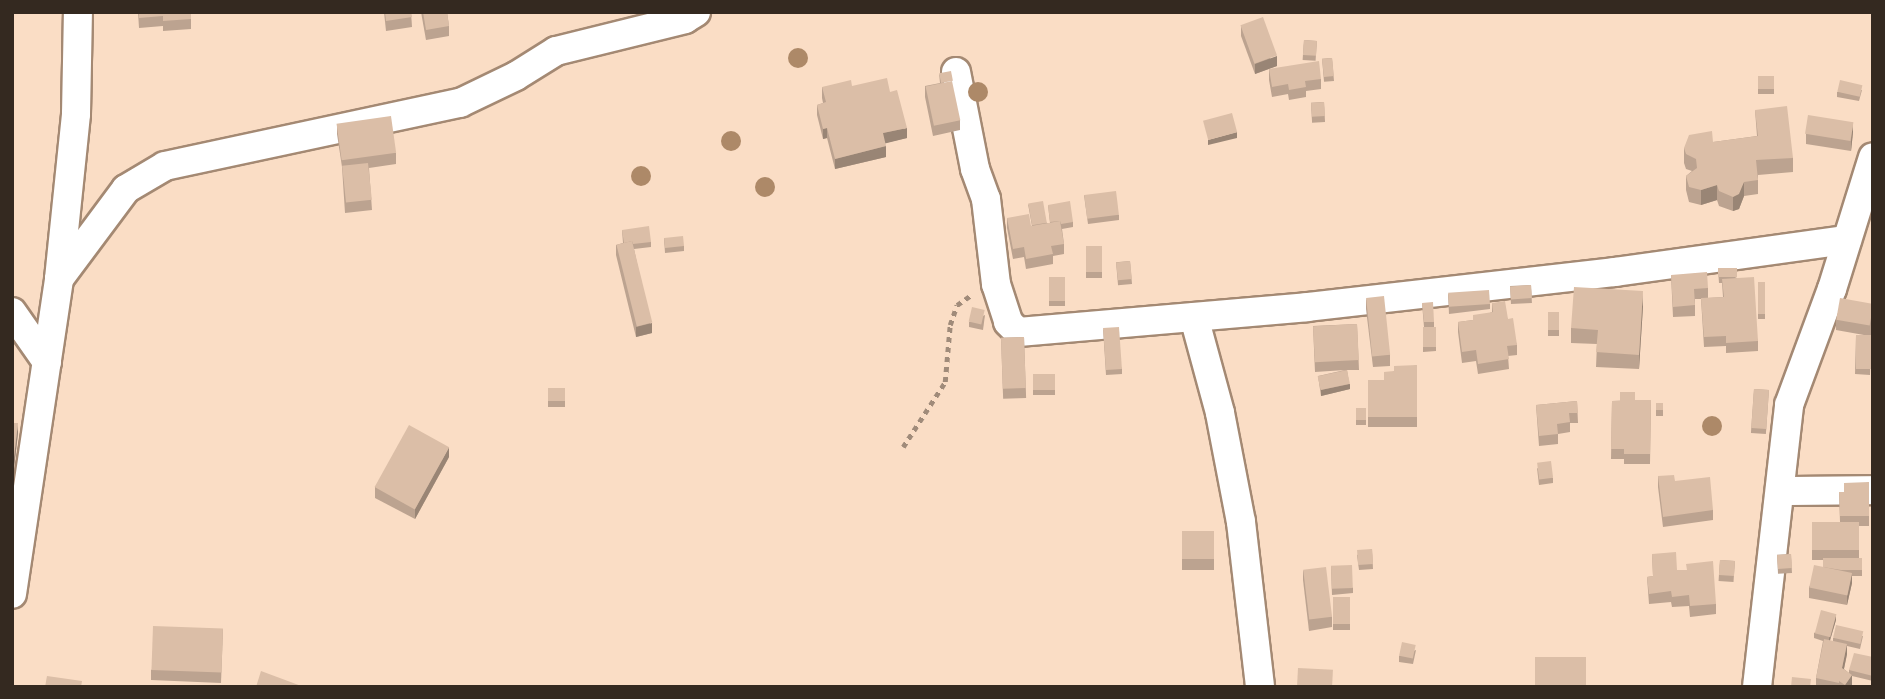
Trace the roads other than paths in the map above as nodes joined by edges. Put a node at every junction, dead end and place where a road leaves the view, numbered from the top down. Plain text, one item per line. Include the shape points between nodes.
1 (78, 12) edge
2 (696, 12) edge
3 (956, 72) dead end
4 (1873, 157) edge
5 (1847, 240) junction
6 (58, 279) junction
7 (12, 312) edge
8 (1194, 317) junction
9 (47, 362) junction
10 (1873, 490) edge
11 (1780, 491) junction
12 (12, 594) edge
13 (1260, 687) edge
14 (1757, 687) edge

1 - 6 street via 76,114
2 - 6 street via 685,19 556,51 460,103 165,166 126,189
3 - 8 street via 975,169 986,200 998,291 1008,322 1017,332
4 - 5 street
5 - 8 street via 1615,272
5 - 11 street via 1789,405
6 - 9 street
7 - 9 street
8 - 13 street via 1220,413 1241,522
9 - 12 street
10 - 11 street
11 - 14 street

